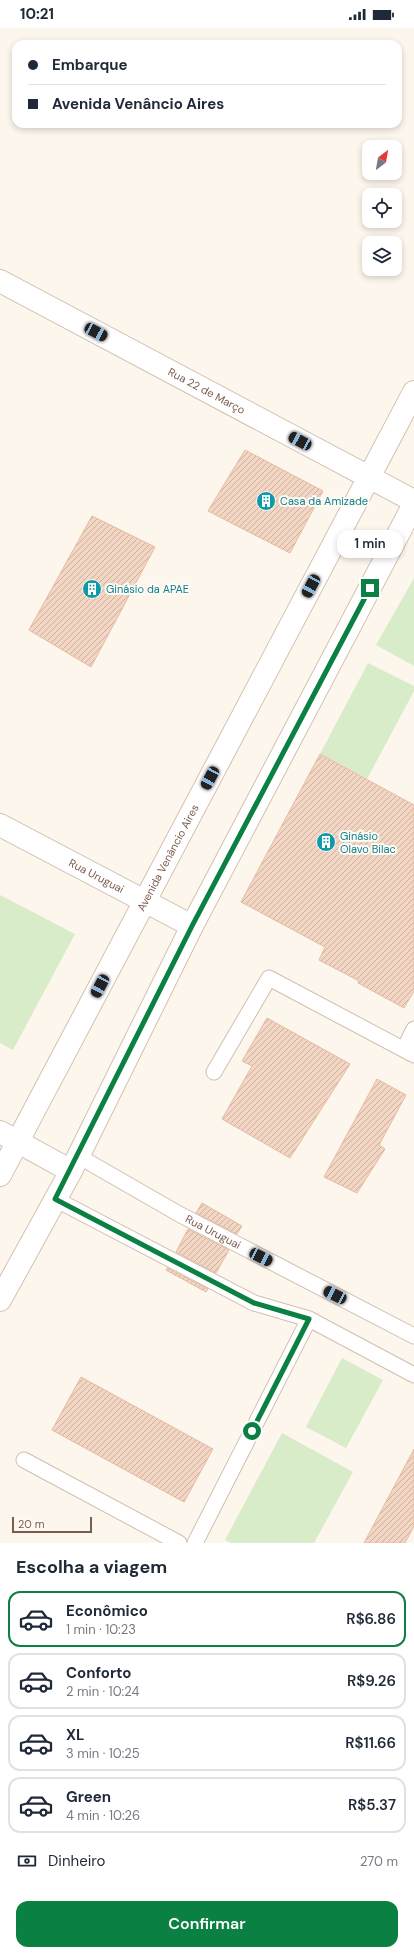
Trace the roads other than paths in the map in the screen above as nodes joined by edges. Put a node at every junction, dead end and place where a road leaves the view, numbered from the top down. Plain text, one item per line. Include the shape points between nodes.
1 (0, 281) edge
2 (414, 392) edge
3 (369, 477) junction
4 (414, 503) edge
5 (0, 826) edge
6 (144, 901) junction
7 (192, 926) junction
8 (414, 1030) edge
9 (409, 1052) edge
10 (214, 1072) dead end
11 (9, 1137) edge
12 (74, 1163) junction
13 (0, 1175) edge
14 (55, 1199) junction
15 (0, 1300) edge
16 (309, 1319) junction
17 (414, 1336) edge
18 (414, 1375) edge
19 (24, 1460) dead end
20 (179, 1543) edge
21 (195, 1543) edge

1 - 3 main road, Rua 22 de Março
2 - 3 main road, Avenida Venâncio Aires
3 - 4 main road, Rua 22 de Março
3 - 6 main road, Avenida Venâncio Aires
4 - 7 main road
5 - 6 main road, Rua Uruguai
6 - 7 main road, Rua Uruguai
6 - 11 main road, Avenida Venâncio Aires
7 - 12 main road
8 - 9 lane
9 - 10 lane via 269,978
11 - 12 main road
11 - 13 main road, Avenida Venâncio Aires
12 - 14 main road
12 - 17 lane, Rua Uruguai via 179,1214
14 - 15 main road
14 - 16 lane via 254,1303
16 - 18 lane
16 - 21 lane
19 - 20 lane

